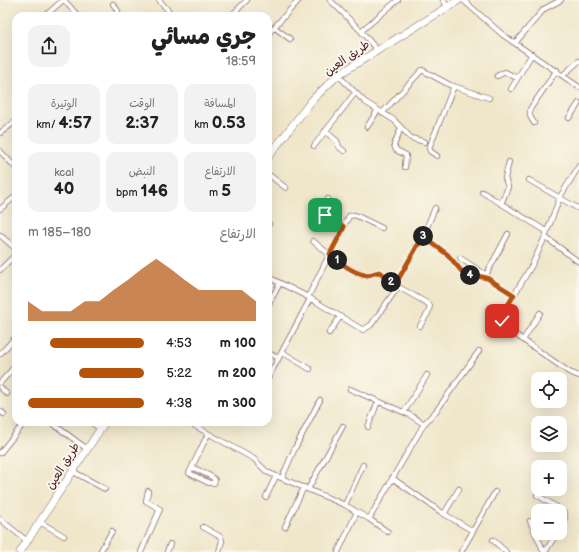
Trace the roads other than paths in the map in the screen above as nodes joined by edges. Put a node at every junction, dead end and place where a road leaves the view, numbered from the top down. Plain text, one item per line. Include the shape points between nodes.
1 (64, 0) edge
2 (159, 0) edge
3 (246, 0) edge
4 (299, 0) edge
5 (398, 0) edge
6 (443, 0) edge
7 (459, 0) edge
8 (463, 0) edge
9 (561, 0) edge
10 (331, 1) edge
11 (113, 4) dead end
12 (448, 7) junction
13 (50, 12) edge
14 (74, 12) edge
15 (117, 12) edge
16 (170, 12) edge
17 (235, 12) edge
18 (274, 27) junction
19 (272, 29) edge
20 (361, 31) junction
21 (290, 39) dead end
22 (515, 43) junction
23 (377, 50) junction
24 (532, 54) junction
25 (579, 61) edge
26 (557, 70) junction
27 (338, 75) junction
28 (563, 75) junction
29 (497, 76) dead end
30 (517, 78) junction
31 (454, 86) junction
32 (579, 87) edge
33 (511, 89) dead end
34 (354, 93) junction
35 (490, 98) dead end
36 (579, 103) edge
37 (380, 111) junction
38 (569, 118) dead end
39 (534, 123) dead end
40 (12, 124) edge
41 (367, 127) dead end
42 (401, 128) junction
43 (325, 131) junction
44 (0, 134) edge
45 (424, 142) dead end
46 (314, 146) dead end
47 (0, 151) edge
48 (344, 151) dead end
49 (272, 152) edge
50 (437, 156) dead end
51 (509, 162) dead end
52 (12, 164) edge
53 (579, 166) edge
54 (405, 167) dead end
55 (272, 177) edge
56 (529, 180) dead end
57 (286, 188) dead end
58 (482, 192) dead end
59 (560, 197) junction
60 (12, 199) edge
61 (328, 199) dead end
62 (501, 204) junction
63 (435, 208) dead end
64 (0, 209) edge
65 (579, 209) edge
66 (344, 227) junction
67 (382, 228) dead end
68 (546, 231) junction
69 (508, 234) dead end
70 (0, 235) edge
71 (423, 236) junction
72 (545, 237) junction
73 (313, 242) dead end
74 (12, 246) edge
75 (330, 254) junction
76 (12, 258) edge
77 (460, 258) dead end
78 (579, 262) edge
79 (0, 270) edge
80 (487, 277) junction
81 (272, 279) edge
82 (280, 283) junction
83 (397, 286) junction
84 (514, 295) junction
85 (272, 298) edge
86 (309, 298) junction
87 (540, 313) dead end
88 (340, 317) junction
89 (420, 326) dead end
90 (329, 333) dead end
91 (524, 340) junction
92 (12, 341) edge
93 (479, 351) dead end
94 (282, 352) junction
95 (0, 354) edge
96 (272, 354) edge
97 (279, 358) junction
98 (310, 369) dead end
99 (12, 370) edge
100 (272, 371) edge
101 (427, 375) dead end
102 (579, 376) edge
103 (0, 383) edge
104 (0, 387) edge
105 (350, 389) dead end
106 (8, 394) dead end
107 (320, 400) dead end
108 (378, 401) junction
109 (404, 412) junction
110 (424, 424) junction
111 (21, 426) edge
112 (56, 426) edge
113 (96, 426) edge
114 (102, 426) edge
115 (195, 426) edge
116 (343, 426) dead end
117 (368, 428) dead end
118 (100, 429) junction
119 (208, 434) junction
120 (86, 449) junction
121 (0, 453) edge
122 (363, 465) dead end
123 (192, 467) junction
124 (72, 471) junction
125 (276, 476) junction
126 (282, 478) junction
127 (392, 478) junction
128 (306, 488) junction
129 (105, 489) dead end
130 (459, 489) dead end
131 (148, 491) dead end
132 (495, 492) dead end
133 (539, 496) edge
134 (266, 497) dead end
135 (552, 504) edge
136 (345, 505) junction
137 (357, 512) junction
138 (444, 514) junction
139 (0, 519) edge
140 (369, 519) junction
141 (40, 522) junction
142 (530, 522) dead end
143 (285, 527) dead end
144 (203, 528) dead end
145 (112, 531) dead end
146 (473, 531) junction
147 (388, 532) dead end
148 (64, 536) dead end
149 (27, 540) junction
150 (493, 540) dead end
151 (553, 540) edge
152 (170, 544) dead end
153 (340, 551) edge
154 (20, 552) edge
155 (25, 552) edge
156 (100, 552) edge
157 (141, 552) edge
158 (167, 552) edge
159 (219, 552) edge
160 (461, 552) edge
161 (506, 552) edge
162 (545, 552) edge

1 - 13 street
1 - 14 street
2 - 16 street
3 - 17 street
4 - 18 street
5 - 20 street
6 - 12 street
7 - 12 main road, طريق العين
8 - 22 street
9 - 22 street via 544,9
10 - 20 street
11 - 15 street
12 - 23 main road, طريق العين
18 - 19 street
18 - 21 street
20 - 23 street
22 - 24 street
23 - 27 main road, طريق العين
24 - 26 street
24 - 30 street
25 - 28 street
26 - 28 street
26 - 39 street via 530,109
27 - 34 street
27 - 49 main road, طريق العين via 313,99
28 - 32 street
29 - 30 street via 505,72
30 - 33 street
31 - 35 street
31 - 37 street via 420,70
31 - 50 street via 429,148
34 - 37 street
34 - 43 street
36 - 38 street
37 - 41 street
37 - 42 street
40 - 44 street
42 - 45 street via 412,139
42 - 54 street via 394,145 396,150 406,155
43 - 46 street
43 - 48 street
47 - 52 street
51 - 62 street via 505,178 508,187
53 - 59 street
55 - 57 street
56 - 59 street
58 - 62 street
59 - 65 street
59 - 68 street
60 - 64 street
61 - 66 street via 322,213
62 - 68 street
63 - 71 street
66 - 67 street via 349,216 353,215
66 - 75 street
68 - 72 street
69 - 80 street
70 - 74 street
71 - 80 street via 448,255 463,273
71 - 83 street
72 - 78 street
72 - 84 street
73 - 75 street
75 - 83 street via 363,274 380,272
75 - 86 street
76 - 79 street
77 - 80 street
80 - 84 street
81 - 82 street
82 - 85 street
82 - 86 street
83 - 88 street via 366,329 360,330
83 - 89 street via 430,306
84 - 91 street via 502,315 502,321 506,328
86 - 88 street
86 - 94 street
87 - 91 street
88 - 90 street
91 - 102 street via 569,372
92 - 95 street
93 - 110 street
94 - 97 street
94 - 98 street
96 - 97 street
97 - 100 street
99 - 103 street
101 - 109 street
104 - 106 street
105 - 108 street
107 - 126 street
108 - 109 street
108 - 117 street
109 - 110 street
110 - 127 street
111 - 121 street
112 - 120 street
113 - 118 street
114 - 118 main road, طريق العين
115 - 119 street
116 - 128 street
118 - 120 main road, طريق العين
119 - 123 street
119 - 125 street via 254,459 265,471
120 - 124 main road, طريق العين
122 - 136 street
123 - 123 street via 212,477 214,483 191,475 189,472
124 - 129 street
124 - 141 main road, طريق العين
125 - 126 street
125 - 134 street
126 - 128 street
127 - 138 street
127 - 140 street
128 - 136 street
128 - 143 street
130 - 138 street
131 - 157 street via 146,501 158,506 160,511
132 - 146 street
133 - 135 street
136 - 137 street
137 - 140 street
137 - 153 street
138 - 146 street
139 - 149 street
140 - 147 street
141 - 148 street
141 - 149 main road, طريق العين
141 - 155 main road, طريق العين via 38,531
142 - 162 street
144 - 159 street via 221,537
145 - 156 street
146 - 160 street
149 - 154 main road, طريق العين
150 - 161 street
151 - 162 street
152 - 158 street

